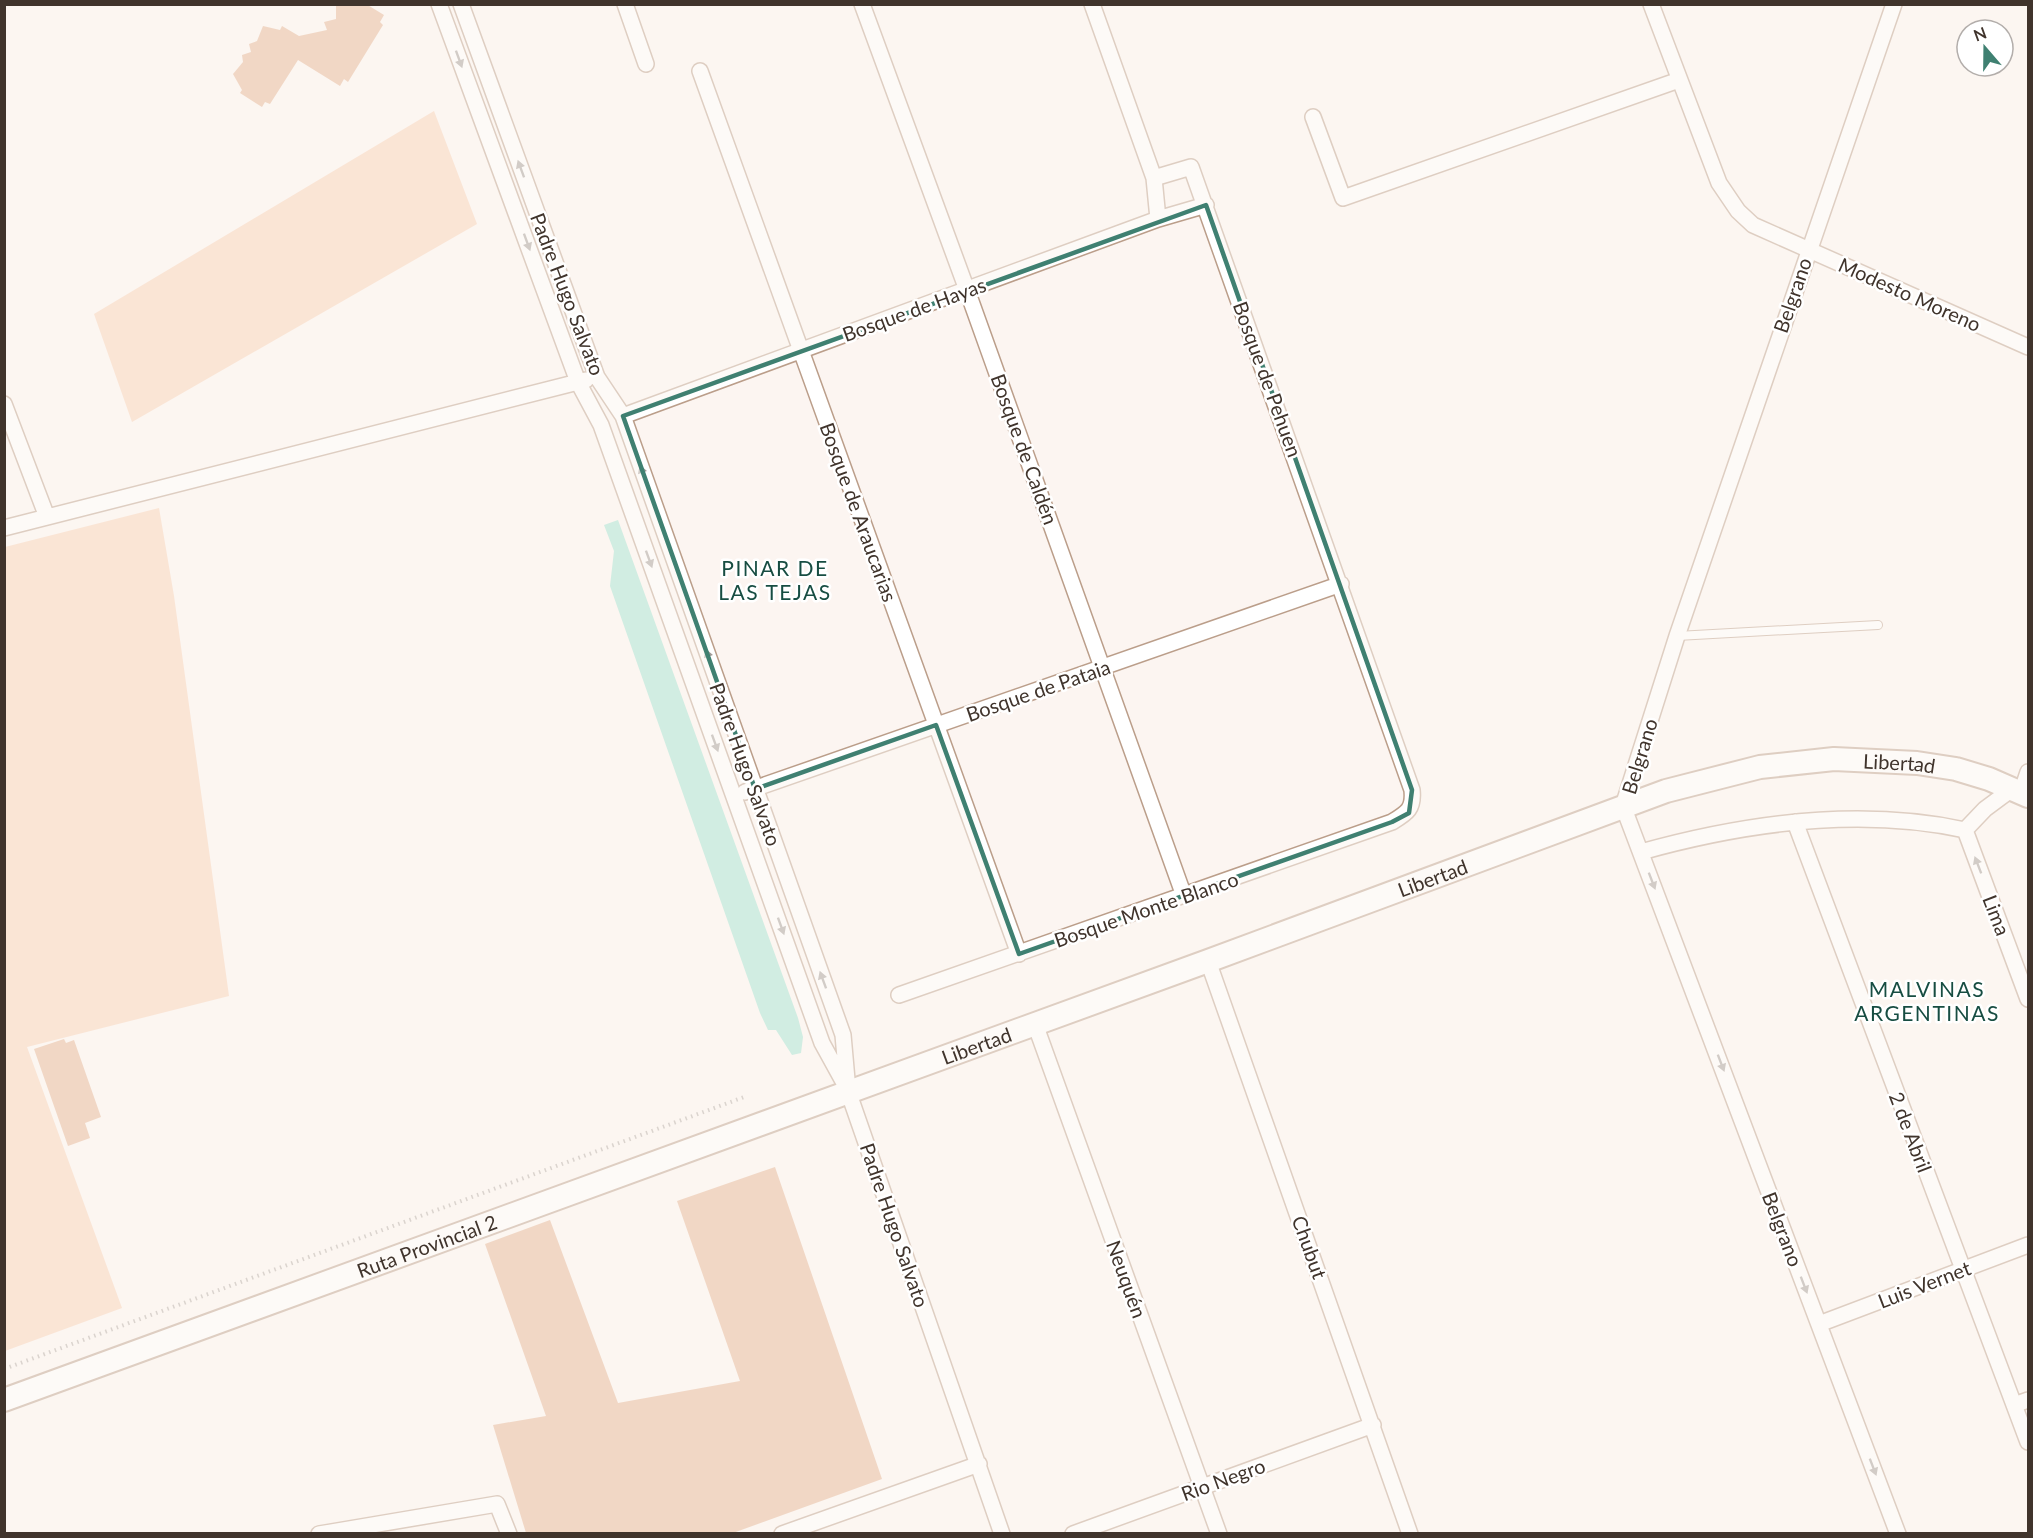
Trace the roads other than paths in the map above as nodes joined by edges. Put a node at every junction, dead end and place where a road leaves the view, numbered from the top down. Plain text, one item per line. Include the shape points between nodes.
1 (439, 4) edge
2 (461, 4) edge
3 (625, 4) edge
4 (862, 4) edge
5 (1092, 4) edge
6 (1651, 4) edge
7 (1894, 4) edge
8 (646, 64) dead end
9 (700, 71) dead end
10 (1679, 80) junction
11 (1313, 117) dead end
12 (1154, 177) junction
13 (1206, 205) junction
14 (1158, 219) junction
15 (1808, 249) junction
16 (967, 290) junction
17 (2028, 346) edge
18 (801, 351) junction
19 (597, 377) junction
20 (578, 382) junction
21 (4, 404) edge
22 (623, 417) junction
23 (46, 517) junction
24 (4, 528) edge
25 (1341, 584) junction
26 (1878, 625) dead end
27 (1677, 636) junction
28 (1103, 667) junction
29 (936, 725) junction
30 (2028, 772) edge
31 (755, 789) junction
32 (2020, 793) edge
33 (734, 796) junction
34 (1623, 806) junction
35 (1392, 822) joint
36 (1795, 822) junction
37 (1965, 830) junction
38 (1641, 852) junction
39 (1184, 896) junction
40 (1019, 954) junction
41 (1208, 961) junction
42 (899, 995) dead end
43 (2028, 999) edge
44 (1035, 1024) junction
45 (848, 1091) junction
46 (2028, 1245) edge
47 (1962, 1269) junction
48 (1819, 1324) junction
49 (4, 1400) edge
50 (2021, 1402) edge
51 (1373, 1425) junction
52 (2028, 1442) edge
53 (979, 1464) junction
54 (1202, 1487) junction
55 (319, 1533) edge
56 (509, 1533) edge
57 (782, 1533) edge
58 (1002, 1533) edge
59 (1073, 1533) edge
60 (1219, 1533) edge
61 (1410, 1533) edge
62 (1898, 1533) edge

1 -> 20 street, Padre Hugo Salvato
19 -> 2 street, Padre Hugo Salvato
3 - 8 street
4 - 16 street, Bosque de Caldén
5 - 12 street
6 - 10 street, Modesto Moreno
7 - 15 street, Belgrano
9 - 18 street, Bosque de Araucarias
10 - 11 street via 1343,198
10 - 15 street, Modesto Moreno via 1719,183 1738,211 1754,225
12 - 13 street, Bosque de Pehuen via 1191,167
12 - 14 street
13 - 14 street, Bosque de Hayas
13 - 25 street, Bosque de Pehuen
14 - 16 street, Bosque de Hayas
15 - 17 street, Modesto Moreno
15 - 27 street, Belgrano
16 - 18 street, Bosque de Hayas
16 - 28 street, Bosque de Caldén
18 - 22 street, Bosque de Hayas
18 - 29 street, Bosque de Araucarias
19 - 20 street
19 - 22 street, Padre Hugo Salvato
20 - 23 street
20 -> 33 street, Padre Hugo Salvato via 601,425
21 - 23 street
31 -> 22 street, Padre Hugo Salvato
23 - 24 street
25 - 28 street, Bosque de Pataia
25 - 35 street, Bosque de Pehuen via 1412,790 1414,802 1408,813
26 - 27 lane
27 - 34 street, Belgrano
28 - 29 street, Bosque de Pataia
28 - 39 street, Bosque de Caldén
29 - 31 street, Bosque de Pataia
29 - 40 street, Bosque de Araucarias
30 - 32 street
31 - 33 street, Bosque de Pataia
45 -> 31 street, Padre Hugo Salvato via 843,1035
32 - 34 main road, Libertad via 1956,769 1833,759 1730,774
32 - 37 street via 1985,808
33 -> 45 street, Padre Hugo Salvato via 822,1042
34 - 38 street, Belgrano
34 - 41 main road, Libertad
35 - 39 street, Bosque Monte Blanco
36 - 37 street via 1931,823
36 - 38 street via 1736,830
36 - 47 street, 2 de Abril
43 -> 37 street, Lima
38 -> 48 street, Belgrano
39 - 40 street, Bosque Monte Blanco
40 - 42 street, Bosque Monte Blanco
41 - 44 main road, Libertad
41 - 51 street, Chubut
44 - 45 main road, Libertad
44 - 54 street, Neuquén
45 - 49 main road, Ruta Provincial 2
45 - 53 street, Padre Hugo Salvato
46 - 47 street, Luis Vernet
47 - 48 street, Luis Vernet
47 - 50 street, 2 de Abril
48 -> 62 street, Belgrano
50 - 52 street, 2 de Abril
51 - 54 street, Rio Negro
51 - 61 street, Chubut
53 - 57 street
53 - 58 street, Padre Hugo Salvato
54 - 59 street, Rio Negro
54 - 60 street, Neuquén
55 - 56 street via 498,1504

